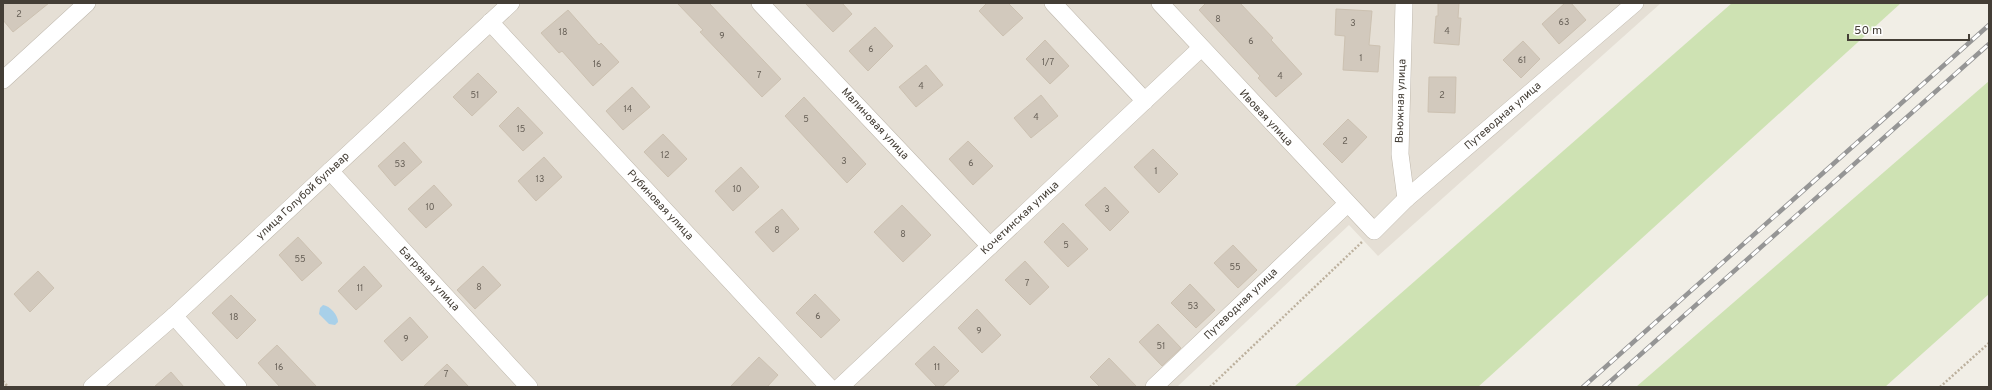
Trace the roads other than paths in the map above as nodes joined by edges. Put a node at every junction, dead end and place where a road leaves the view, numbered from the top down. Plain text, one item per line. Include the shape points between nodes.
1 (87, 3) edge
2 (512, 3) edge
3 (760, 3) edge
4 (1053, 3) edge
5 (1160, 3) edge
6 (1404, 3) edge
7 (1634, 3) edge
8 (490, 22) junction
9 (1201, 48) junction
10 (5, 74) edge
11 (1145, 101) junction
12 (330, 171) junction
13 (1406, 199) junction
14 (1347, 204) junction
15 (1374, 231) joint
16 (990, 246) junction
17 (174, 316) junction
18 (92, 387) edge
19 (238, 387) edge
20 (529, 387) edge
21 (829, 387) edge
22 (840, 387) edge
23 (1154, 387) edge

1 - 10 street
2 - 8 street, улица Голубой бульвар
3 - 16 street, Малиновая улица
4 - 11 street
5 - 9 street, Ивовая улица
6 - 13 street, Вьюжная улица via 1400,154
7 - 13 street, Путеводная улица
8 - 12 street, улица Голубой бульвар
8 - 21 street, Рубиновая улица
9 - 11 street, Кочетинская улица
9 - 14 street, Ивовая улица
11 - 16 street, Кочетинская улица
12 - 17 street, улица Голубой бульвар
12 - 20 street, Багряная улица
13 - 15 street, Путеводная улица
14 - 15 street, Ивовая улица
14 - 23 street, Путеводная улица
16 - 22 street, Кочетинская улица
17 - 18 street, улица Голубой бульвар
17 - 19 street

